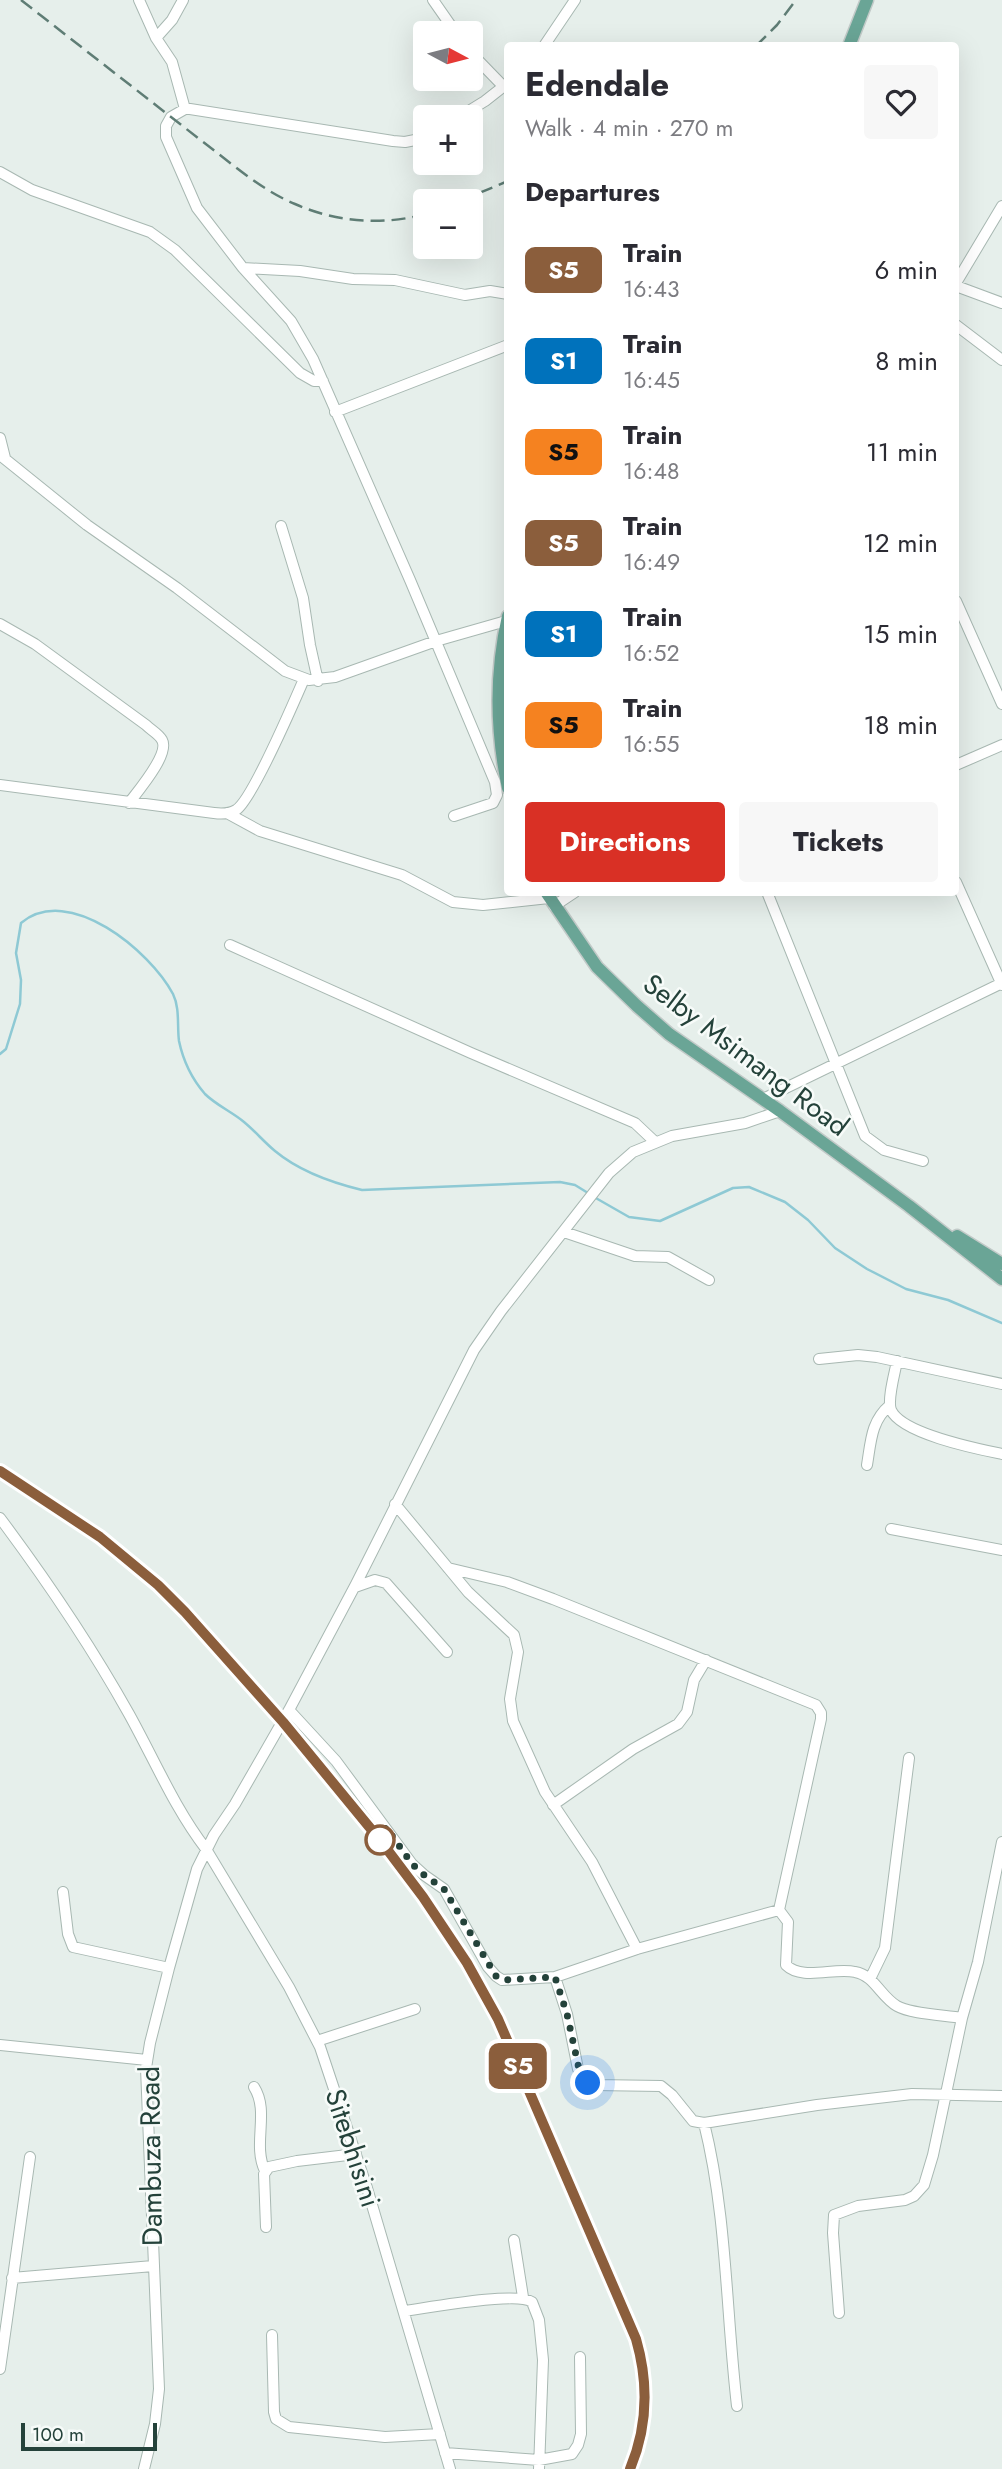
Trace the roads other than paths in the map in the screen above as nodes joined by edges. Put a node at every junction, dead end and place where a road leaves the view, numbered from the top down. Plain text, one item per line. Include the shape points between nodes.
1 (139, 0) edge
2 (183, 0) edge
3 (433, 0) edge
4 (575, 0) edge
5 (867, 0) edge
6 (448, 21) edge
7 (156, 38) junction
8 (547, 42) edge
9 (851, 42) edge
10 (483, 64) edge
11 (504, 83) edge
12 (504, 85) edge
13 (478, 105) edge
14 (185, 109) junction
15 (413, 140) edge
16 (0, 172) edge
17 (1002, 206) edge
18 (243, 268) junction
19 (959, 279) edge
20 (959, 285) edge
21 (504, 293) edge
22 (1002, 303) edge
23 (959, 327) edge
24 (504, 347) edge
25 (1002, 360) edge
26 (323, 381) junction
27 (335, 412) junction
28 (0, 438) edge
29 (2, 457) edge
30 (281, 526) dead end
31 (959, 608) edge
32 (504, 620) edge
33 (0, 624) edge
34 (436, 641) junction
35 (504, 649) edge
36 (304, 680) junction
37 (318, 681) junction
38 (1002, 704) edge
39 (1002, 745) edge
40 (499, 746) junction
41 (481, 750) junction
42 (959, 764) edge
43 (504, 770) edge
44 (0, 786) edge
45 (130, 803) junction
46 (227, 813) junction
47 (454, 816) dead end
48 (959, 889) edge
49 (769, 896) edge
50 (550, 899) edge
51 (230, 945) dead end
52 (1002, 984) edge
53 (834, 1063) junction
54 (763, 1099) junction
55 (780, 1111) junction
56 (654, 1141) junction
57 (923, 1161) dead end
58 (909, 1206) junction
59 (564, 1232) junction
60 (1002, 1264) edge
61 (1002, 1279) edge
62 (709, 1280) dead end
63 (819, 1359) dead end
64 (897, 1361) junction
65 (1002, 1384) edge
66 (890, 1405) junction
67 (1002, 1454) edge
68 (867, 1465) dead end
69 (395, 1504) junction
70 (0, 1518) edge
71 (891, 1529) dead end
72 (1002, 1550) edge
73 (448, 1568) junction
74 (355, 1587) junction
75 (447, 1652) dead end
76 (706, 1660) junction
77 (289, 1710) junction
78 (909, 1758) dead end
79 (554, 1805) junction
80 (1002, 1842) edge
81 (206, 1849) junction
82 (62, 1892) dead end
83 (779, 1910) junction
84 (636, 1949) junction
85 (169, 1968) junction
86 (555, 1977) junction
87 (870, 1979) junction
88 (415, 2009) dead end
89 (962, 2018) junction
90 (317, 2041) junction
91 (0, 2045) edge
92 (147, 2060) junction
93 (254, 2087) dead end
94 (947, 2094) junction
95 (1002, 2096) edge
96 (704, 2123) junction
97 (356, 2154) junction
98 (30, 2157) dead end
99 (265, 2171) junction
100 (266, 2227) dead end
101 (514, 2240) dead end
102 (153, 2266) junction
103 (12, 2278) junction
104 (523, 2297) junction
105 (404, 2311) junction
106 (839, 2313) dead end
107 (272, 2334) dead end
108 (580, 2357) dead end
109 (0, 2369) edge
110 (737, 2406) dead end
111 (440, 2434) junction
112 (445, 2453) junction
113 (539, 2465) edge
114 (144, 2469) edge
115 (450, 2469) edge

1 - 7 street
2 - 7 street
3 - 6 street
4 - 8 street
5 - 9 main road
7 - 14 street via 175,68
10 - 11 street
12 - 13 street
14 - 15 street
14 - 18 street via 168,120 167,141 197,208
16 - 26 street via 32,190 150,232 175,250 300,373
17 - 19 street
18 - 21 street via 395,280 465,295
18 - 26 street via 291,321
20 - 22 street
23 - 25 street
24 - 27 street
26 - 27 street
27 - 34 street
28 - 29 street
29 - 36 street via 276,666
30 - 37 street via 303,598
31 - 38 street
32 - 34 street
33 - 45 street via 35,644 161,739 162,757
34 - 37 street
34 - 41 street
35 - 40 main road
36 - 37 street
36 - 46 street via 253,786 237,810
39 - 42 street
40 - 41 street
40 - 43 main road
41 - 47 street via 495,782 496,800
44 - 45 street
45 - 46 street
46 - 50 street via 260,831 402,874 453,902 483,905
48 - 52 street
49 - 53 street
50 - 54 main road, Selby Msimang Road via 597,967 637,1006 688,1048
51 - 56 street via 635,1123
52 - 53 street
53 - 54 street
53 - 57 street via 865,1136 884,1150
54 - 55 main road, Selby Msimang Road
55 - 56 street, Dambuza Road via 745,1124
55 - 58 main road, Selby Msimang Road
56 - 59 street, Dambuza Road via 609,1173
58 - 60 main road, Selby Msimang Road
58 - 61 main road, Selby Msimang Road
59 - 62 street via 635,1256 668,1257
59 - 69 street, Dambuza Road via 474,1350
63 - 64 street via 858,1355
64 - 65 street
64 - 66 street
66 - 67 street via 900,1420 927,1435
66 - 68 street via 873,1427
69 - 73 street
69 - 74 street, Dambuza Road
70 - 81 street, Sitebhisini via 74,1621
71 - 72 street
73 - 76 street via 507,1582
73 - 79 street via 514,1635 518,1652 510,1714
74 - 75 street via 375,1580 386,1583
74 - 77 street, Dambuza Road
76 - 79 street via 678,1724 633,1749
76 - 83 street via 812,1702 821,1713
77 - 81 street, Dambuza Road
77 - 86 street via 336,1760 412,1864 444,1889 496,1976 505,1980
78 - 87 street via 885,1948
79 - 84 street via 604,1882
80 - 89 street
81 - 85 street, Dambuza Road
81 - 90 street, Sitebhisini
82 - 85 street via 74,1947
83 - 84 street
83 - 87 street via 789,1926 788,1967 802,1972 852,1970
84 - 86 street
85 - 92 street, Dambuza Road
86 - 96 street via 584,2079 595,2085 661,2086 690,2119
87 - 89 street via 902,2008
88 - 90 street
89 - 94 street
90 - 97 street, Sitebhisini
91 - 92 street
92 - 102 street, Dambuza Road
93 - 99 street via 260,2096 259,2147
94 - 95 street
94 - 96 street via 890,2096
94 - 106 street via 928,2177 920,2190 905,2200 858,2206 834,2215
96 - 110 street via 720,2225
97 - 99 street via 273,2165
97 - 105 street, Sitebhisini
98 - 103 street
99 - 100 street
101 - 104 street
102 - 103 street
102 - 114 street, Dambuza Road via 159,2394
103 - 109 street
104 - 105 street
104 - 113 street via 534,2305 541,2338
105 - 111 street, Sitebhisini
107 - 111 street via 274,2412 280,2423 385,2437
108 - 113 street via 578,2445 567,2457
111 - 112 street, Sitebhisini
112 - 113 street
112 - 115 street, Sitebhisini

